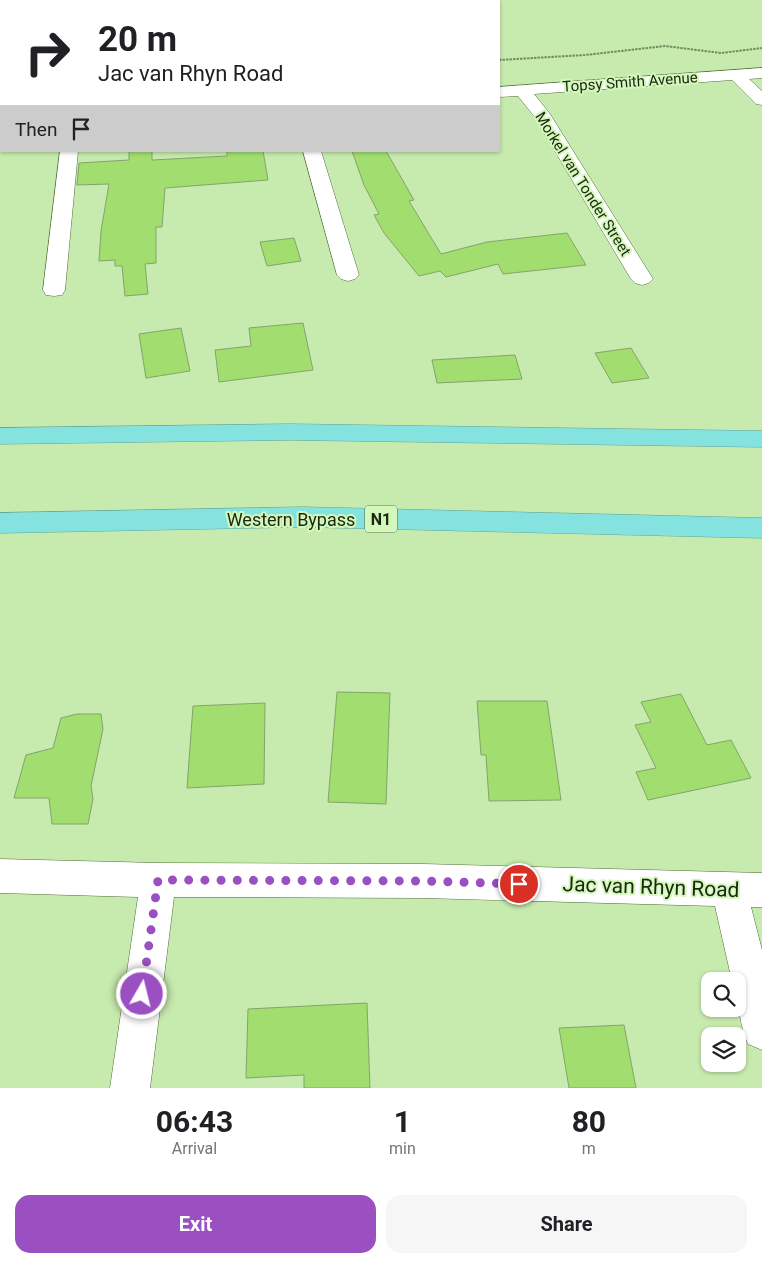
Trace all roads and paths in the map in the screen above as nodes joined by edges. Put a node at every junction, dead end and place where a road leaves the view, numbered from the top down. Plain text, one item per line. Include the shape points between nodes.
1 (762, 48) edge
2 (500, 60) edge
3 (762, 73) edge
4 (736, 74) junction
5 (522, 90) junction
6 (500, 92) edge
7 (762, 100) edge
8 (69, 152) edge
9 (312, 152) edge
10 (348, 274) dead end
11 (642, 279) dead end
12 (54, 290) dead end
13 (0, 436) edge
14 (762, 439) edge
15 (0, 523) edge
16 (762, 528) edge
17 (0, 876) edge
18 (158, 880) junction
19 (746, 890) edge
20 (762, 1030) edge
21 (130, 1088) edge

1 - 2 path via 721,52 664,46
3 - 4 street, Topsy Smith Avenue
4 - 5 street, Topsy Smith Avenue
4 - 7 street
5 - 6 street, Topsy Smith Avenue
5 - 11 street, Morkel van Tonder Street via 541,114
8 - 12 street
9 - 10 street
13 - 14 highway via 290,432
15 - 16 highway, Western Bypass / N1 via 302,517
17 - 18 street, Jac van Rhyn Road
18 - 19 street, Jac van Rhyn Road via 423,881
18 - 21 street
19 - 20 street

